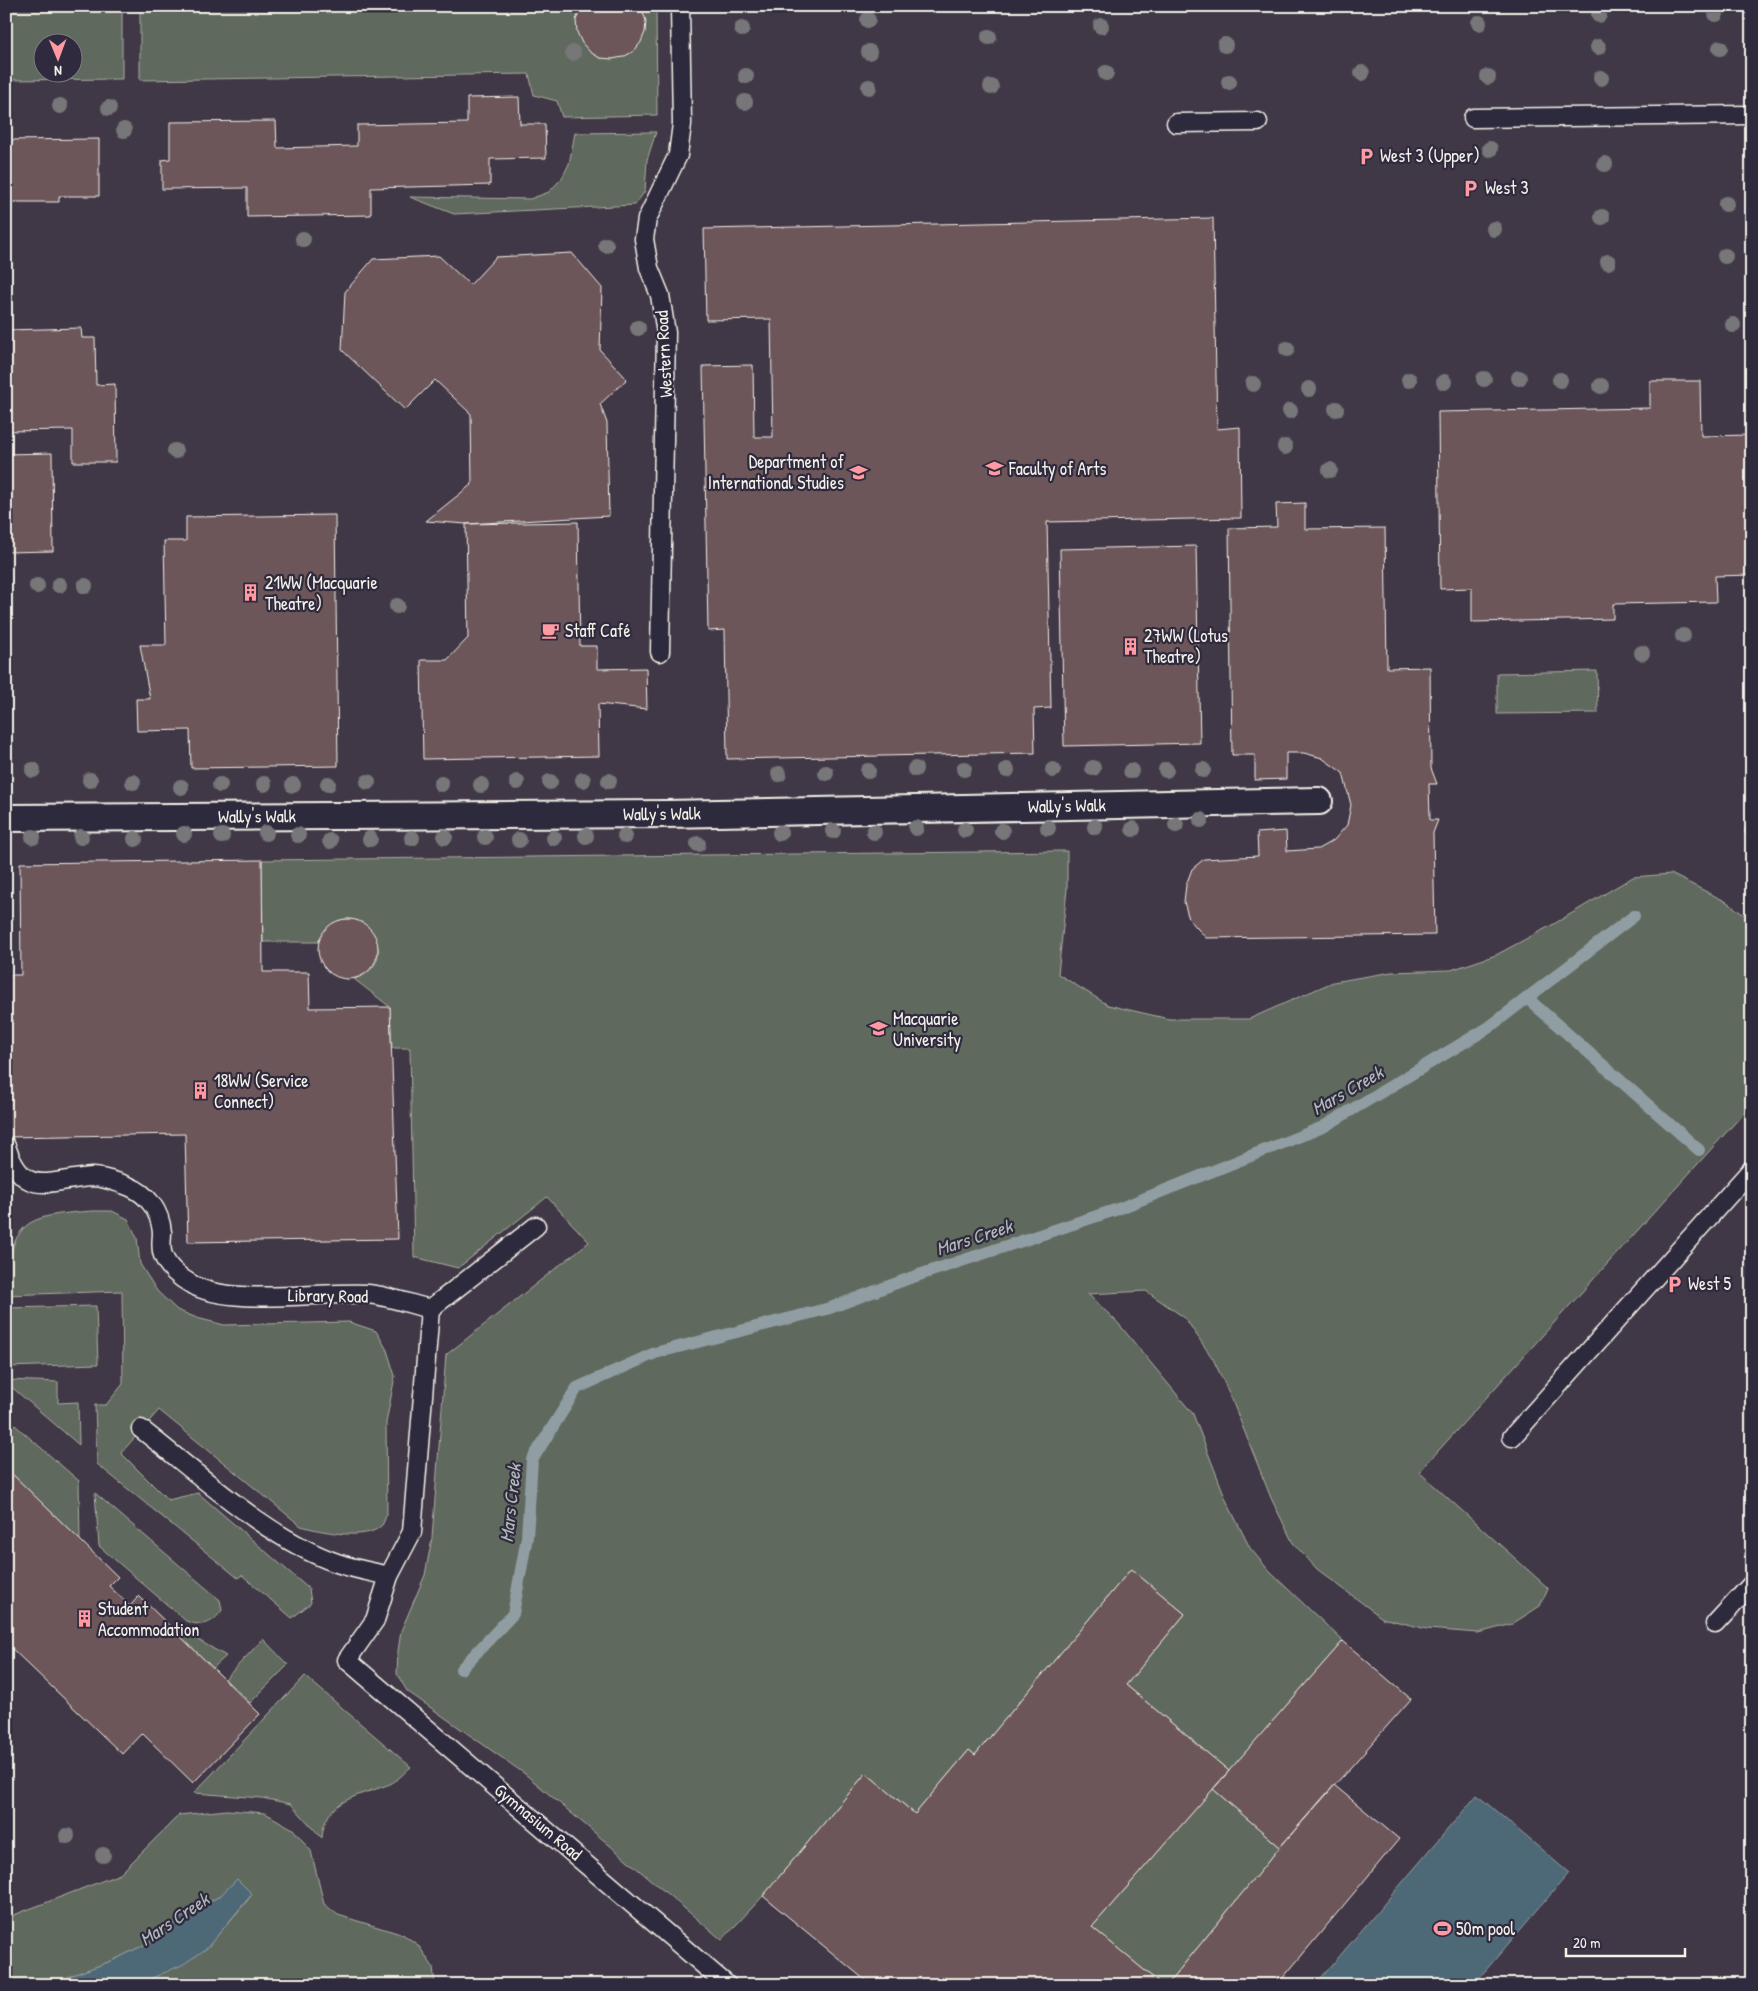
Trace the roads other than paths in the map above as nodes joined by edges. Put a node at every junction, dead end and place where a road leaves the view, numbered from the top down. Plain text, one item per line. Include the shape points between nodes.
1 (680, 6) edge
2 (1747, 115) edge
3 (1473, 118) dead end
4 (1258, 122) dead end
5 (1176, 123) dead end
6 (660, 652) dead end
7 (1319, 800) dead end
8 (6, 818) edge
9 (6, 1146) edge
10 (1752, 1169) edge
11 (536, 1226) dead end
12 (430, 1309) junction
13 (141, 1429) dead end
14 (1512, 1437) dead end
15 (389, 1576) junction
16 (1752, 1584) edge
17 (1715, 1624) dead end
18 (728, 1985) edge

1 - 6 lane, Western Road via 682,124 678,155 650,212 644,240 649,268 660,294 666,333
2 - 3 lane
4 - 5 lane
7 - 8 street, Wally's Walk via 666,814
9 - 12 lane, Library Road via 10,1158 30,1181 42,1185 92,1177 137,1190 154,1205 162,1229 162,1254 174,1272 192,1285 213,1292 250,1296 369,1294
10 - 14 lane
11 - 12 lane
12 - 15 lane via 412,1532
13 - 15 lane via 290,1541 336,1563
15 - 18 lane, Gymnasium Road via 375,1620 347,1660
16 - 17 lane

